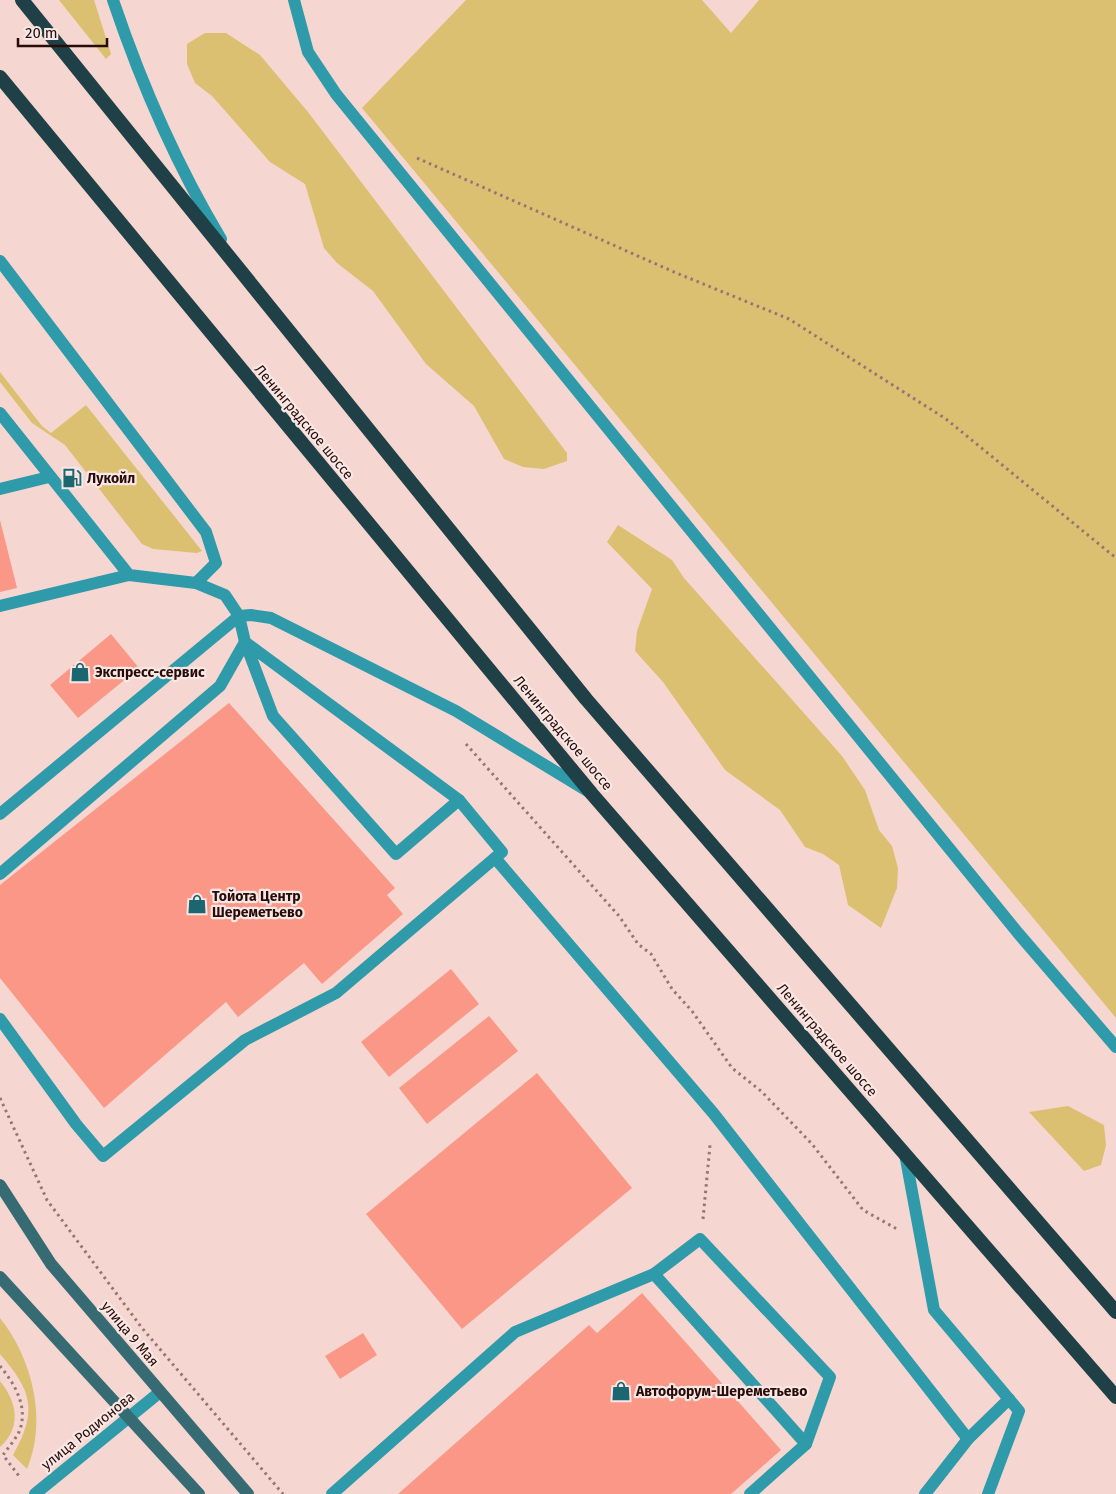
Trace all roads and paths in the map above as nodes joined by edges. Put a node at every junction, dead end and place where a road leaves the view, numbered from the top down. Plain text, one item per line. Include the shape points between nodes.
1 (22, 0) edge
2 (113, 0) edge
3 (294, 0) edge
4 (0, 77) edge
5 (416, 158) dead end
6 (0, 261) edge
7 (239, 269) junction
8 (0, 413) edge
9 (49, 477) junction
10 (0, 489) edge
11 (1116, 558) edge
12 (129, 575) junction
13 (196, 583) junction
14 (0, 606) edge
15 (239, 616) junction
16 (245, 642) junction
17 (464, 742) dead end
18 (592, 794) junction
19 (459, 800) junction
20 (0, 814) edge
21 (495, 858) junction
22 (0, 874) edge
23 (0, 1018) edge
24 (1116, 1047) edge
25 (0, 1098) edge
26 (714, 1114) junction
27 (905, 1154) junction
28 (0, 1185) edge
29 (700, 1239) junction
30 (922, 1242) junction
31 (654, 1274) junction
32 (0, 1277) edge
33 (1116, 1312) edge
34 (0, 1366) edge
35 (160, 1392) junction
36 (1116, 1398) edge
37 (1009, 1399) junction
38 (129, 1418) junction
39 (968, 1439) junction
40 (806, 1444) junction
41 (1, 1457) edge
42 (19, 1476) dead end
43 (35, 1494) edge
44 (199, 1494) edge
45 (248, 1494) edge
46 (283, 1494) edge
47 (332, 1494) edge
48 (750, 1494) edge
49 (925, 1494) edge
50 (988, 1494) edge

1 - 7 highway
2 - 7 street via 139,72 192,191
3 - 24 street via 308,52 336,94 1012,925
4 - 18 highway, Ленинградское шоссе
5 - 11 path via 674,272 790,319 946,419
6 - 13 street via 206,532 216,563
7 - 33 highway via 586,699
8 - 9 street
9 - 10 street
9 - 12 street
12 - 13 street
12 - 14 street
13 - 15 street via 225,595
15 - 16 street
15 - 18 street via 271,618 447,706
15 - 20 street
16 - 19 street
16 - 19 street via 273,716 396,854
16 - 22 street via 220,686
17 - 30 path via 620,916 732,1068 760,1091 812,1144 863,1210
18 - 27 highway, Ленинградское шоссе
19 - 21 street via 502,852
21 - 23 street via 336,993 245,1040 103,1156
21 - 26 street
25 - 46 path via 47,1200 142,1328
26 - 29 path
26 - 39 street
27 - 30 street
27 - 36 highway, Ленинградское шоссе
28 - 35 main road, улица 9 Мая via 52,1264
29 - 31 street
29 - 40 street via 830,1377
30 - 37 street via 934,1310
31 - 40 street
31 - 47 street via 515,1332
32 - 38 main road
34 - 41 path via 20,1396 23,1414 19,1432
35 - 38 street, улица Родионова
35 - 45 main road, улица 9 Мая
37 - 39 street
37 - 50 street via 1019,1411
38 - 43 street, улица Родионова
38 - 44 main road
39 - 49 street
40 - 48 street
41 - 42 path

